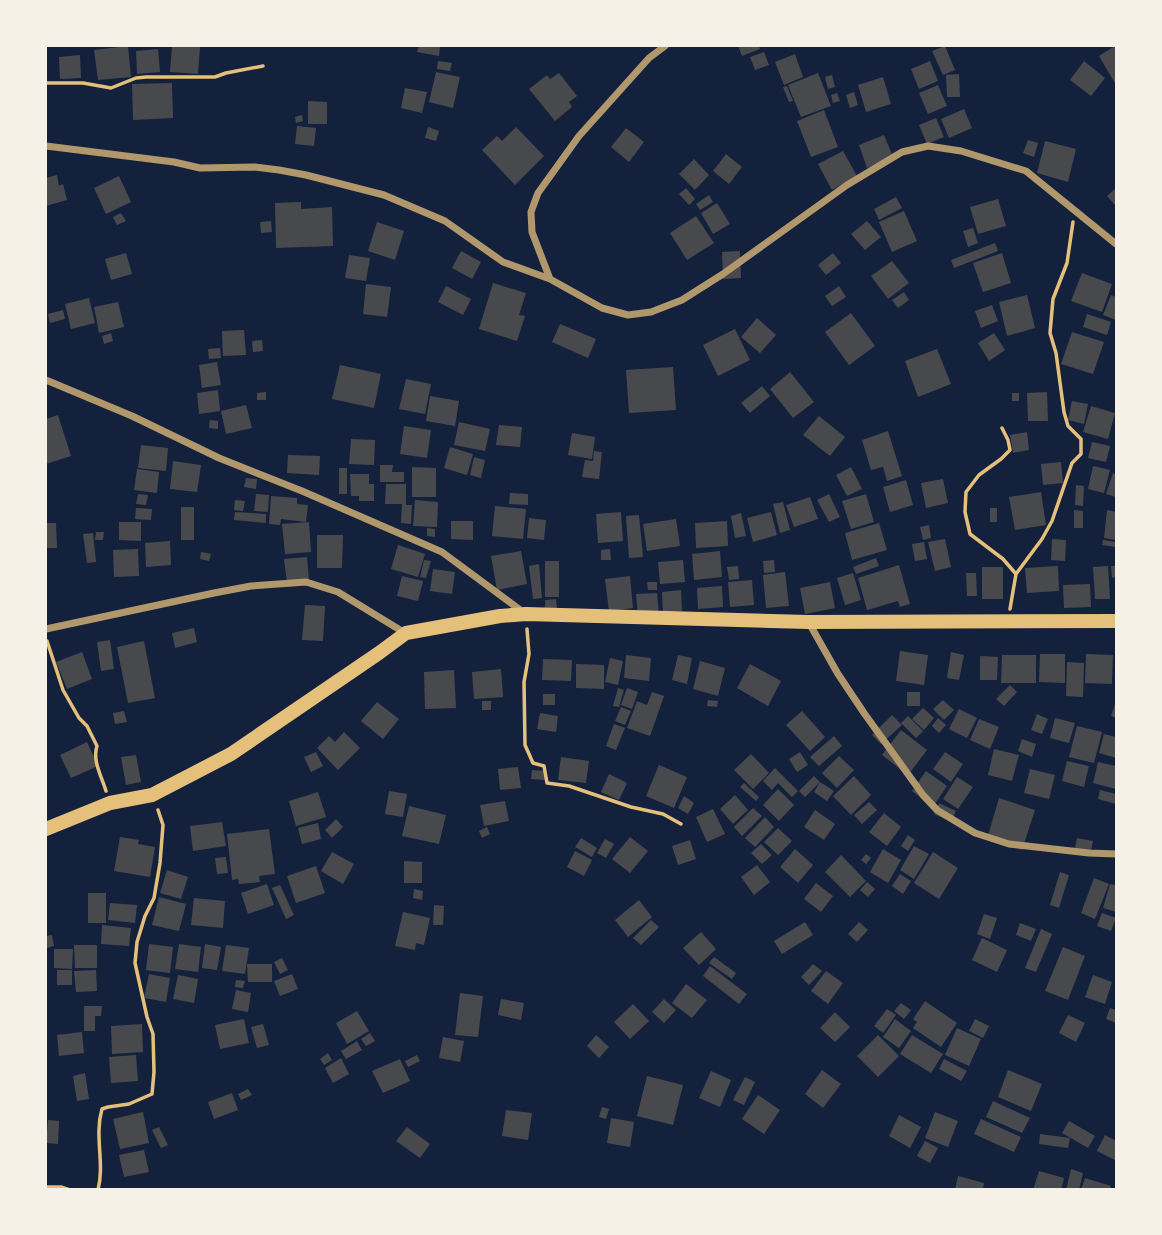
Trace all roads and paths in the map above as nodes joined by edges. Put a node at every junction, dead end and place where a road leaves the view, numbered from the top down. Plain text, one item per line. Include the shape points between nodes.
1 (665, 46) edge
2 (263, 66) dead end
3 (46, 83) edge
4 (46, 146) edge
5 (1075, 210) junction
6 (1116, 244) edge
7 (550, 279) junction
8 (46, 380) edge
9 (1002, 428) dead end
10 (1016, 574) junction
11 (526, 614) junction
12 (1116, 621) edge
13 (808, 622) junction
14 (1007, 622) junction
15 (46, 629) edge
16 (406, 633) junction
17 (46, 637) edge
18 (152, 795) junction
19 (110, 803) junction
20 (681, 824) dead end
21 (46, 828) edge
22 (1116, 855) edge
23 (46, 1187) edge
24 (70, 1189) edge
25 (98, 1189) edge

1 - 7 street via 579,136 538,193 531,212 533,232
2 - 3 path via 215,76 146,76 111,88
4 - 7 street via 200,168 279,170 345,184 445,221 503,262
5 - 6 street
5 - 7 street via 1026,171 928,146 902,152 858,178 723,274 682,300 651,312 628,315 602,308
5 - 10 path via 1068,263 1053,299 1050,333 1064,412 1068,426 1080,439 1081,454 1072,463 1052,521
8 - 11 street via 442,552
9 - 10 path via 1010,450 966,492 965,512 970,534
10 - 14 path
11 - 13 main road
11 - 16 main road
11 - 20 path via 525,745 533,762 544,766 547,783 663,814
12 - 14 main road
13 - 14 main road
13 - 22 street via 864,713 937,810 975,833 1009,844
15 - 16 street via 251,586 306,582 338,592
16 - 18 main road via 231,754
17 - 19 path via 63,690 97,746 96,762
18 - 19 main road
18 - 25 path via 163,825 160,863 135,963 153,1034 152,1094 102,1109
19 - 21 main road
23 - 24 path

